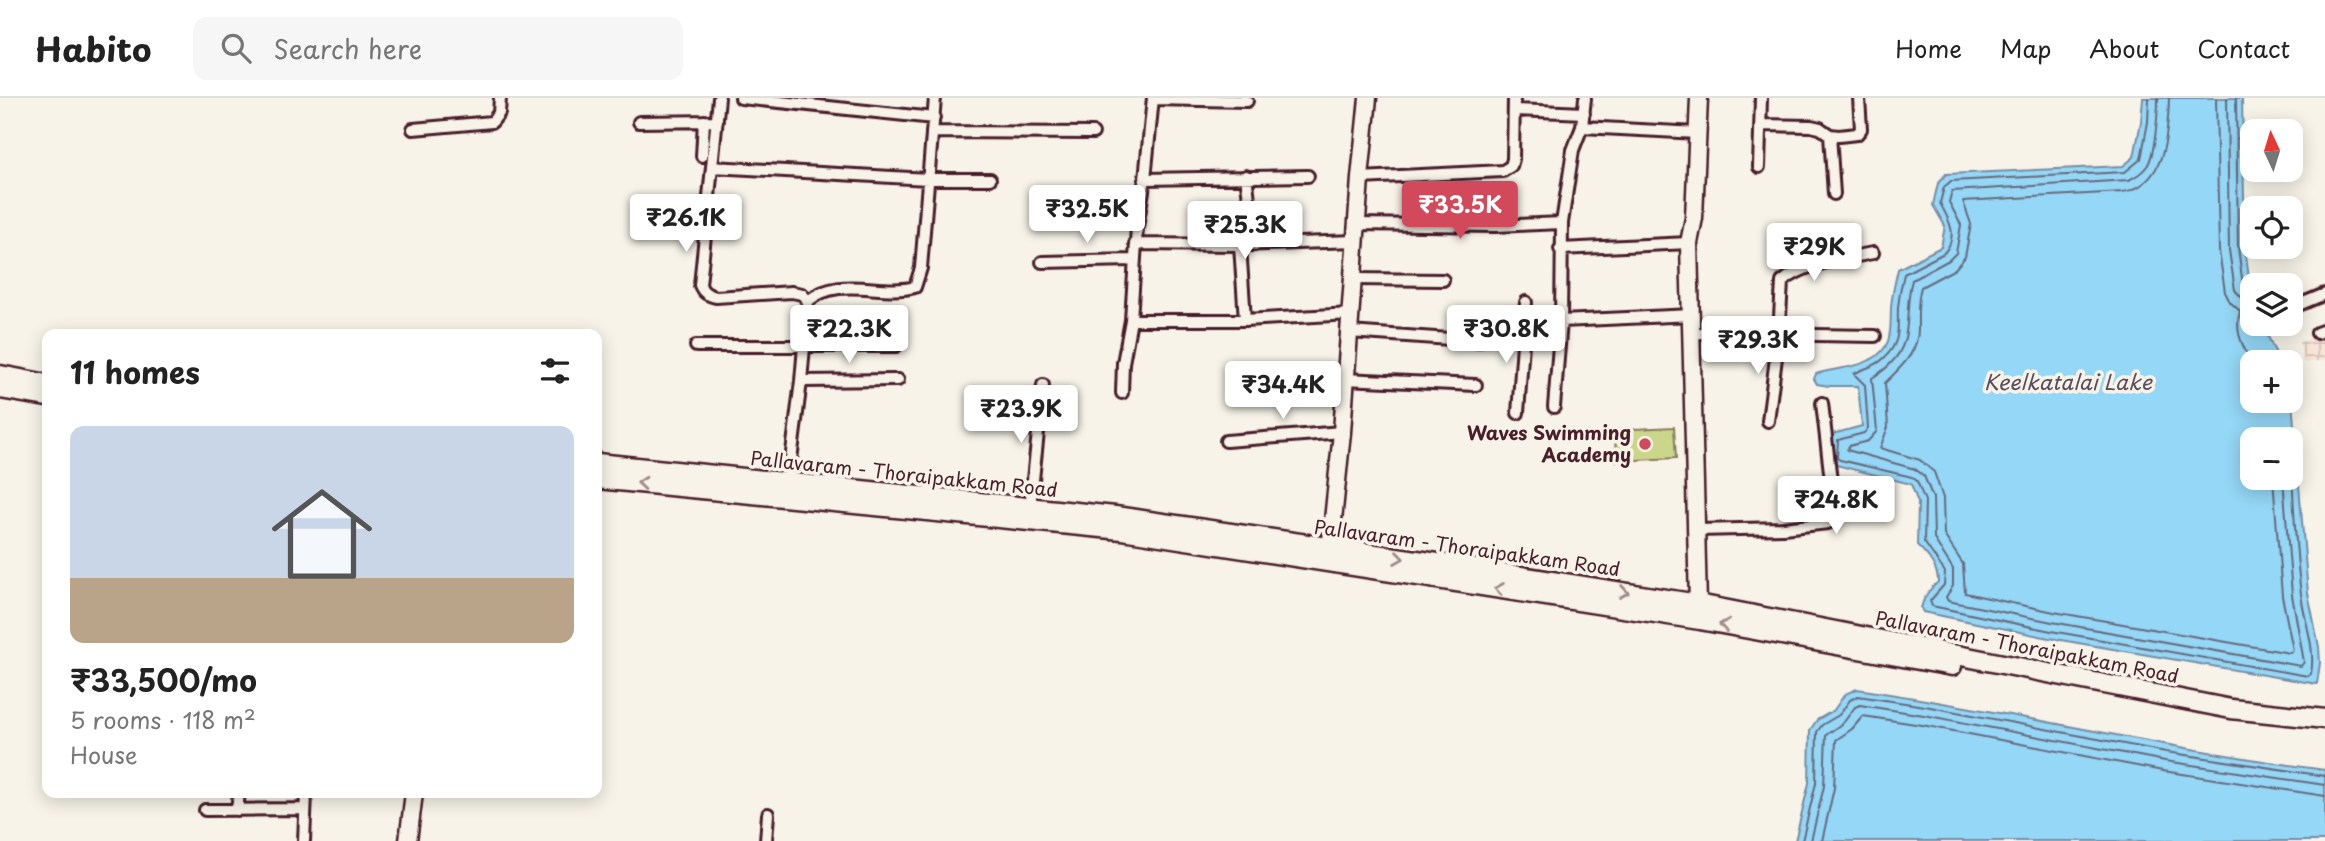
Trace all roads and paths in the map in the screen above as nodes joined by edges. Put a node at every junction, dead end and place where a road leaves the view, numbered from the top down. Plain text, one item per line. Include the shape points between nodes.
1 (500, 98) edge
2 (719, 98) edge
3 (741, 98) edge
4 (935, 98) edge
5 (1153, 98) edge
6 (1368, 98) edge
7 (1514, 98) edge
8 (1585, 98) edge
9 (1699, 98) edge
10 (1761, 98) edge
11 (1858, 98) edge
12 (792, 101) edge
13 (1247, 101) dead end
14 (1514, 110) junction
15 (1584, 113) junction
16 (933, 118) junction
17 (704, 121) junction
18 (717, 121) junction
19 (639, 122) dead end
20 (1760, 125) junction
21 (1582, 127) junction
22 (413, 129) dead end
23 (932, 132) junction
24 (1093, 133) dead end
25 (1698, 133) junction
26 (1830, 135) junction
27 (702, 156) dead end
28 (712, 167) junction
29 (1759, 167) dead end
30 (1246, 176) junction
31 (1308, 176) dead end
32 (1360, 178) junction
33 (928, 179) junction
34 (990, 179) dead end
35 (1145, 179) junction
36 (1142, 192) junction
37 (1834, 194) dead end
38 (1051, 195) dead end
39 (1562, 223) junction
40 (1356, 232) junction
41 (1689, 243) junction
42 (1135, 244) junction
43 (1240, 245) junction
44 (1255, 245) junction
45 (1560, 249) junction
46 (1873, 253) dead end
47 (1134, 260) junction
48 (1042, 262) dead end
49 (1354, 279) junction
50 (1443, 280) dead end
51 (2325, 295) edge
52 (807, 301) junction
53 (1526, 302) dead end
54 (2303, 303) edge
55 (1351, 314) junction
56 (1693, 315) junction
57 (1130, 320) junction
58 (1245, 320) junction
59 (1525, 320) junction
60 (1561, 321) junction
61 (1349, 332) junction
62 (1693, 333) junction
63 (1779, 334) junction
64 (1875, 336) dead end
65 (1479, 341) dead end
66 (804, 345) junction
67 (695, 346) dead end
68 (896, 346) dead end
69 (0, 375) edge
70 (1344, 379) junction
71 (898, 380) dead end
72 (801, 381) junction
73 (42, 383) edge
74 (1043, 385) dead end
75 (1476, 385) dead end
76 (0, 389) edge
77 (1122, 393) dead end
78 (42, 396) edge
79 (1822, 403) dead end
80 (1555, 407) dead end
81 (1518, 413) dead end
82 (1768, 421) dead end
83 (1342, 432) junction
84 (1226, 442) dead end
85 (602, 464) edge
86 (602, 479) edge
87 (788, 484) junction
88 (1030, 508) junction
89 (1697, 530) junction
90 (1330, 556) junction
91 (1698, 604) junction
92 (2317, 723) edge
93 (238, 798) edge
94 (306, 798) edge
95 (413, 798) edge
96 (205, 810) dead end
97 (237, 810) junction
98 (305, 810) junction
99 (768, 814) dead end
100 (304, 841) edge
101 (408, 841) edge
102 (766, 841) edge

1 - 22 street via 499,113 492,122
2 - 18 street
3 - 12 street
4 - 16 street
5 - 13 street
5 - 35 street
6 - 32 street
7 - 14 street
8 - 15 street
9 - 25 street
10 - 20 street
11 - 26 street via 1860,132
12 - 16 street
14 - 15 street
14 - 32 street via 1513,159 1503,171
15 - 21 street
16 - 23 street
17 - 18 street
17 - 19 street
17 - 27 street
18 - 28 street
20 - 26 street via 1811,126
20 - 29 street
21 - 25 street
21 - 39 street via 1573,150
23 - 24 street
23 - 33 street
25 - 41 street
26 - 37 street
28 - 33 street
28 - 52 street via 699,278 702,290 716,297 792,292
30 - 31 street
30 - 35 street
30 - 44 street
32 - 40 street
33 - 34 street
33 - 52 street via 915,287 857,286 818,293
35 - 36 street
36 - 38 street
36 - 42 street
39 - 40 street
39 - 45 street
40 - 44 street
40 - 49 street
41 - 45 street
41 - 56 street
42 - 43 street
42 - 47 street
43 - 44 street
43 - 58 street
45 - 60 street
46 - 63 street via 1790,275 1782,282
47 - 48 street
47 - 57 street
49 - 50 street
49 - 55 street
51 - 54 street
52 - 66 street
53 - 59 street
55 - 58 street
55 - 61 street
56 - 60 street
56 - 62 street
57 - 58 street
57 - 77 street
59 - 60 street
59 - 81 street
60 - 80 street
61 - 65 street
61 - 70 street
62 - 63 street
62 - 89 street
63 - 64 street
63 - 82 street
66 - 67 street
66 - 68 street
66 - 72 street
69 - 73 main road
70 - 75 street
70 - 83 street
71 - 72 street
72 - 87 street
74 - 88 street
76 - 78 main road
79 - 89 street via 1834,507 1828,523
83 - 84 street
83 - 90 street
85 - 87 main road, Pallavaram - Thoraipakkam Road
90 -> 86 main road, Pallavaram - Thoraipakkam Road via 1122,530
87 - 88 main road, Pallavaram - Thoraipakkam Road
88 - 90 main road, Pallavaram - Thoraipakkam Road via 1115,516
89 - 91 street
90 -> 91 main road, Pallavaram - Thoraipakkam Road via 1451,565
92 -> 90 main road, Pallavaram - Thoraipakkam Road via 2237,717
91 - 92 main road, Pallavaram - Thoraipakkam Road
93 - 97 street
94 - 98 street
95 - 101 street
96 - 97 street
97 - 98 street
98 - 100 street
99 - 102 street

